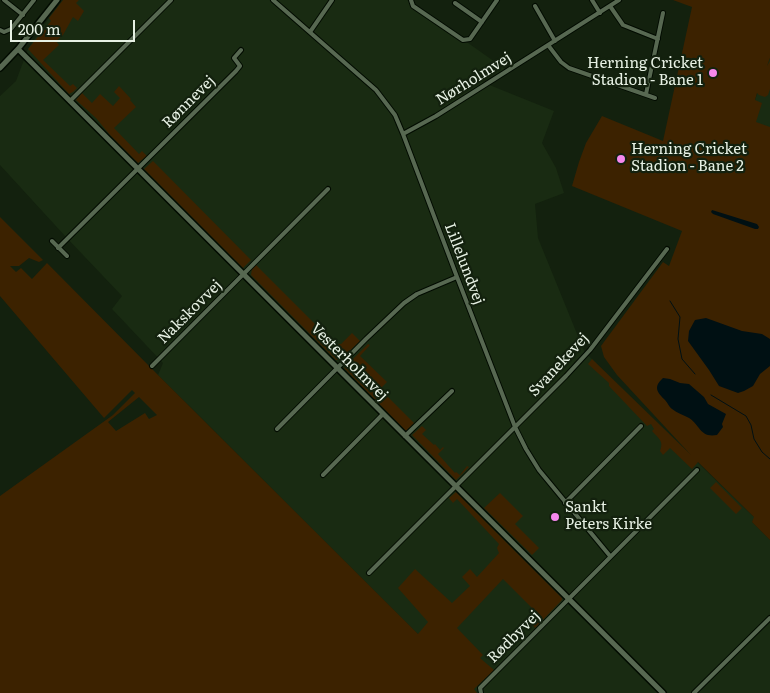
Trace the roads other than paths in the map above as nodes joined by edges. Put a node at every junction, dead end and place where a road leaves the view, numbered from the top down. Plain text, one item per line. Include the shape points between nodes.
1 (4, 0) edge
2 (34, 0) edge
3 (57, 0) edge
4 (171, 0) edge
5 (273, 0) edge
6 (332, 0) edge
7 (411, 0) edge
8 (592, 0) edge
9 (619, 0) edge
10 (495, 1) edge
11 (455, 3) dead end
12 (535, 6) dead end
13 (610, 6) junction
14 (600, 13) junction
15 (663, 13) dead end
16 (23, 15) junction
17 (482, 22) junction
18 (0, 30) edge
19 (310, 32) junction
20 (658, 39) junction
21 (555, 41) junction
22 (548, 45) junction
23 (18, 49) junction
24 (241, 50) dead end
25 (0, 68) edge
26 (646, 94) junction
27 (656, 98) dead end
28 (70, 101) junction
29 (404, 134) junction
30 (138, 169) junction
31 (328, 189) dead end
32 (52, 241) dead end
33 (58, 248) junction
34 (667, 249) dead end
35 (66, 256) dead end
36 (243, 274) junction
37 (456, 277) junction
38 (152, 366) dead end
39 (337, 368) junction
40 (452, 391) dead end
41 (383, 414) junction
42 (641, 426) dead end
43 (515, 427) junction
44 (277, 429) dead end
45 (406, 436) junction
46 (697, 470) dead end
47 (323, 475) dead end
48 (456, 486) junction
49 (566, 503) junction
50 (610, 556) junction
51 (369, 573) dead end
52 (568, 598) junction
53 (770, 618) edge
54 (482, 693) edge
55 (663, 693) edge
56 (694, 693) edge

1 - 16 street
2 - 16 street
3 - 23 street
4 - 28 street
5 - 19 street, Lillelundvej
6 - 19 street
7 - 17 street via 413,6 463,40 470,39
8 - 14 street
9 - 13 street, Nørholmvej
10 - 17 street
11 - 17 street
12 - 21 street
13 - 14 street, Nørholmvej
13 - 20 street via 623,25
14 - 21 street, Nørholmvej
15 - 20 street
16 - 18 street via 12,29
19 - 29 street, Lillelundvej via 376,90 395,115
20 - 26 street
21 - 22 street, Nørholmvej
22 - 26 street via 569,68
22 - 29 street, Nørholmvej
23 - 25 street
23 - 28 street, Vesterholmvej
24 - 30 street, Rønnevej via 234,58 240,66
26 - 27 street
28 - 30 street, Vesterholmvej
29 - 37 street, Lillelundvej
30 - 33 street
30 - 36 street, Vesterholmvej
31 - 36 street, Nakskovvej
32 - 33 street
33 - 35 street
34 - 43 street, Svanekevej via 590,350
36 - 38 street, Nakskovvej
36 - 39 street, Vesterholmvej
37 - 39 street via 404,303
37 - 43 street, Lillelundvej
39 - 41 street, Vesterholmvej
39 - 44 street
40 - 45 street
41 - 45 street, Vesterholmvej
41 - 47 street
42 - 49 street
43 - 48 street, Svanekevej
43 - 49 street, Lillelundvej via 539,470
45 - 48 street, Vesterholmvej
46 - 50 street
48 - 51 street, Svanekevej
48 - 52 street, Vesterholmvej
49 - 50 street, Lillelundvej
50 - 52 street
52 - 54 street, Rødbyvej via 480,688
52 - 55 street, Vesterholmvej
53 - 56 street

